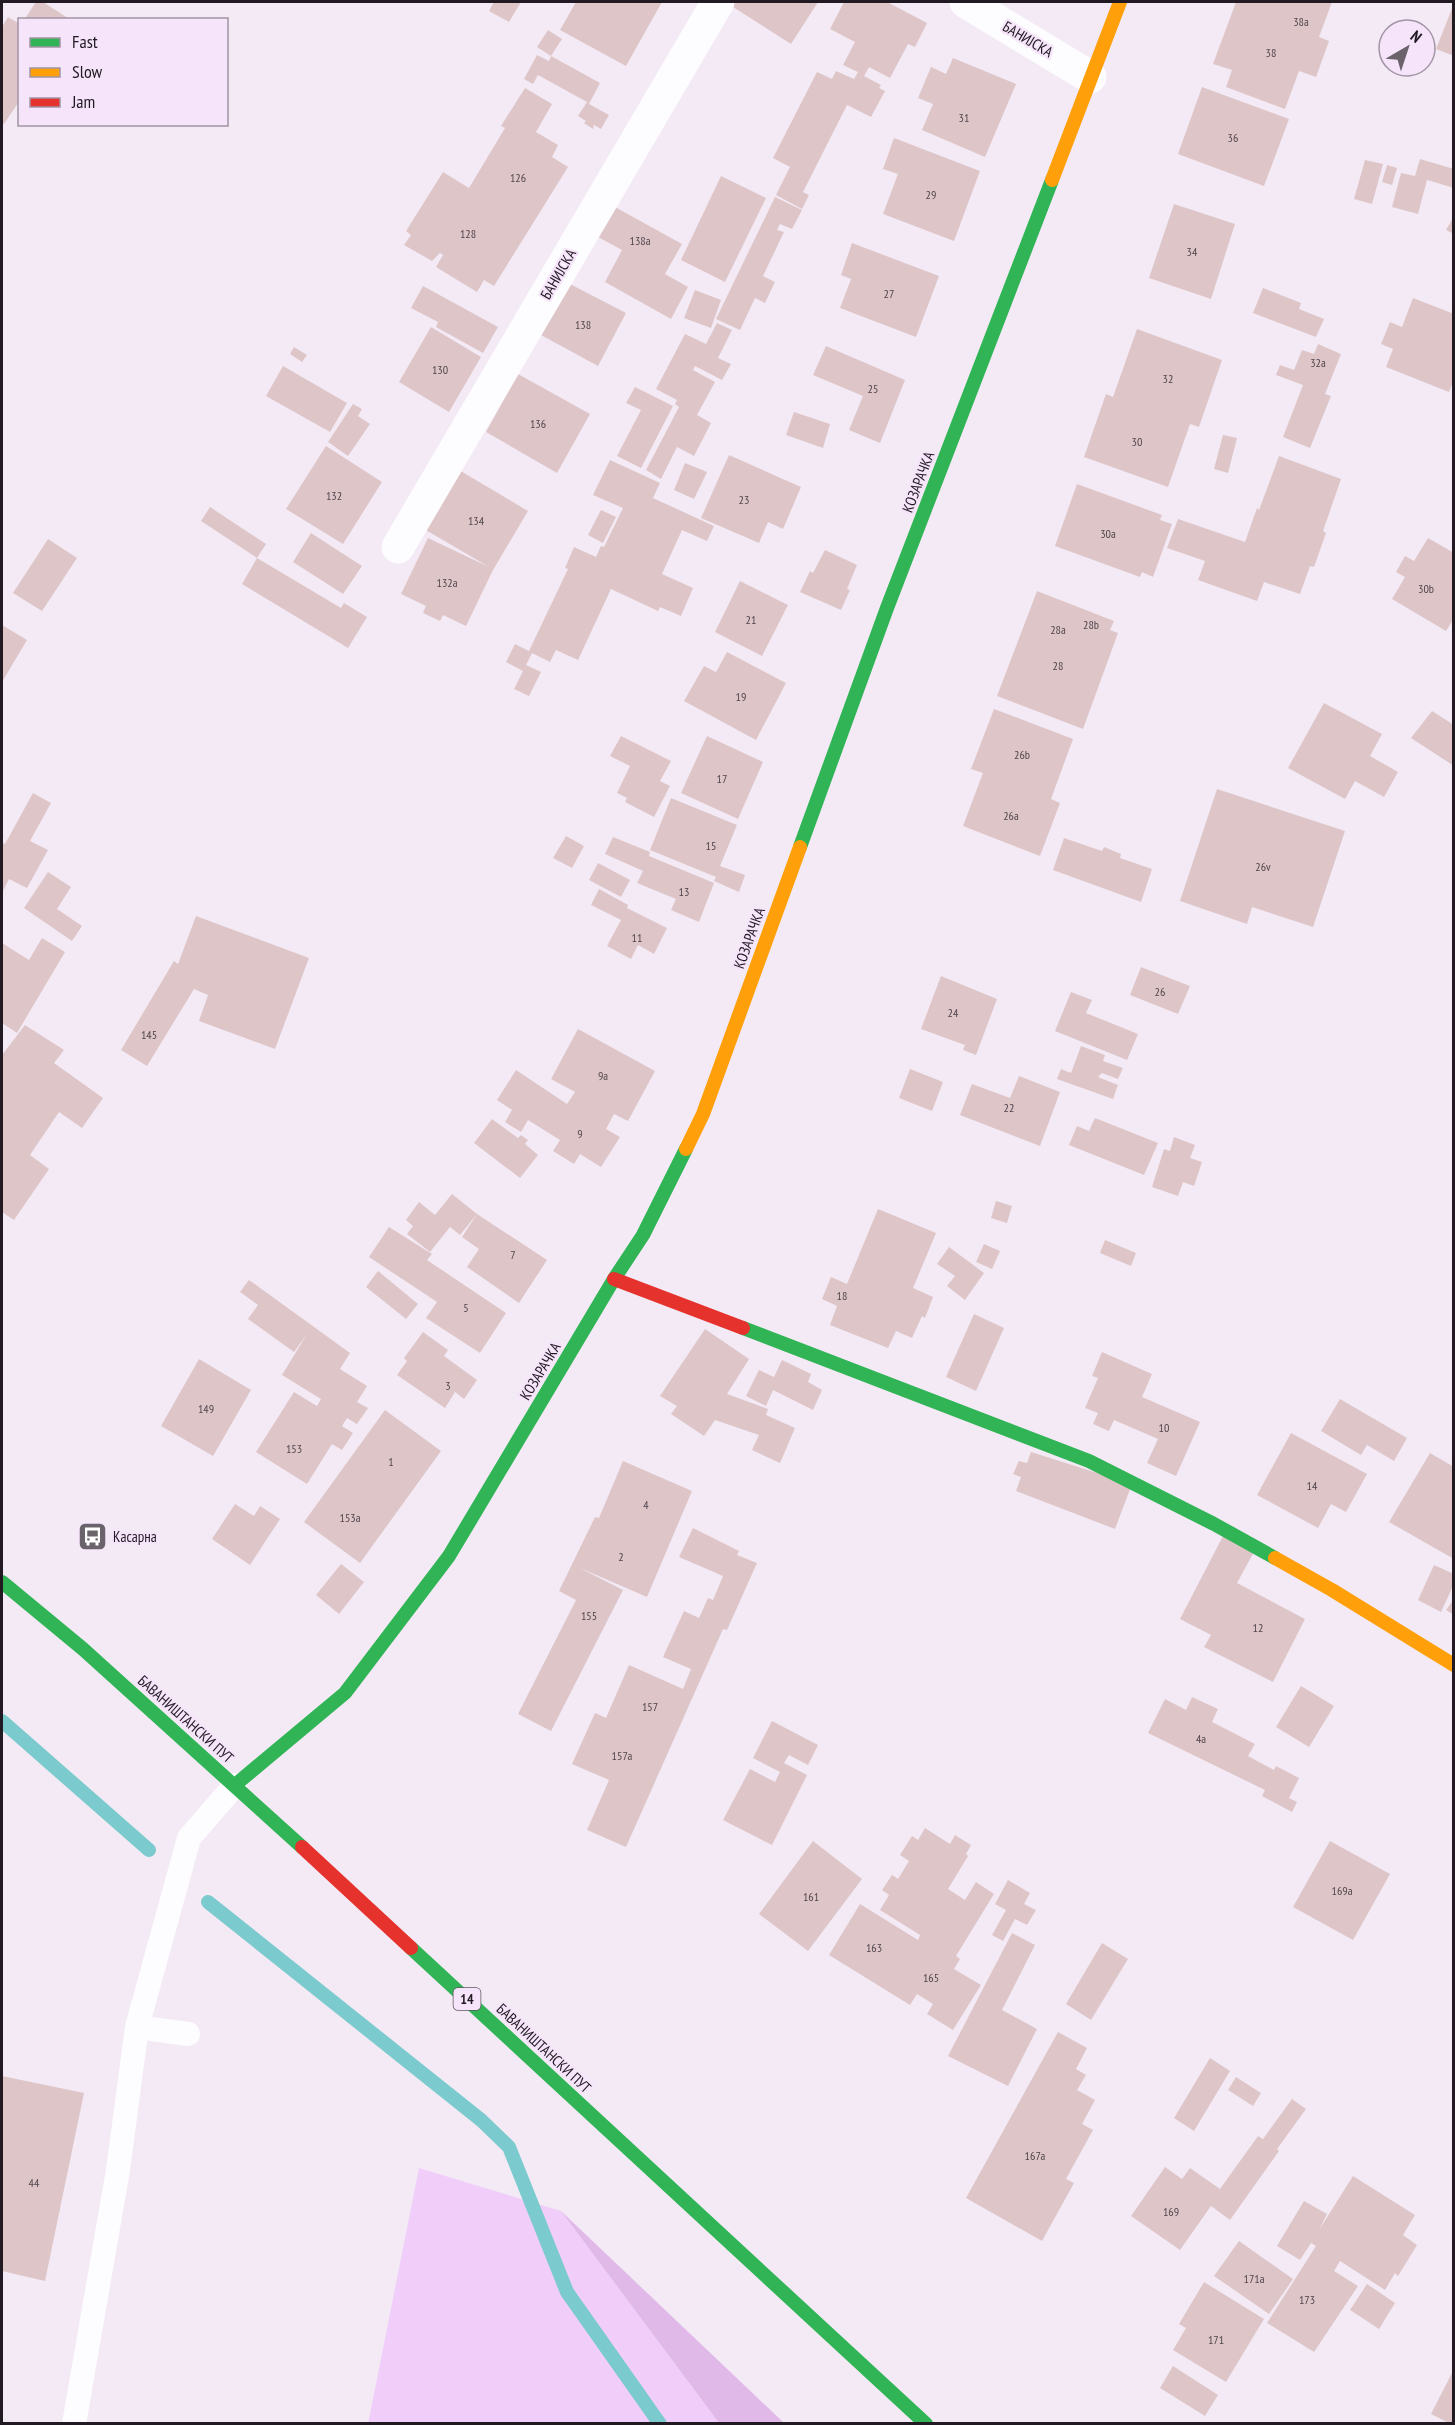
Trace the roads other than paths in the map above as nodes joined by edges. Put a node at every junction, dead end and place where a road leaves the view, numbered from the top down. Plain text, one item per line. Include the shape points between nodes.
1 (718, 2) edge
2 (966, 2) edge
3 (1120, 2) edge
4 (1090, 77) junction
5 (398, 547) dead end
6 (614, 1279) junction
7 (2, 1582) edge
8 (1454, 1665) edge
9 (235, 1785) junction
10 (137, 2027) junction
11 (188, 2034) dead end
12 (74, 2424) edge
13 (926, 2424) edge

1 - 5 street, БАНИЈСКА
2 - 4 street, БАНИЈСКА
3 - 4 street, КОЗАРАЧКА
4 - 6 street, КОЗАРАЧКА via 887,608 703,1114 643,1235
6 - 8 street via 1089,1461 1224,1529
6 - 9 street, КОЗАРАЧКА via 449,1556 345,1693
7 - 9 street, БАВАНИШТАНСКИ ПУТ / 14
9 - 10 lane via 189,1838
9 - 13 street, БАВАНИШТАНСКИ ПУТ / 14
10 - 11 lane
10 - 12 lane via 118,2170

